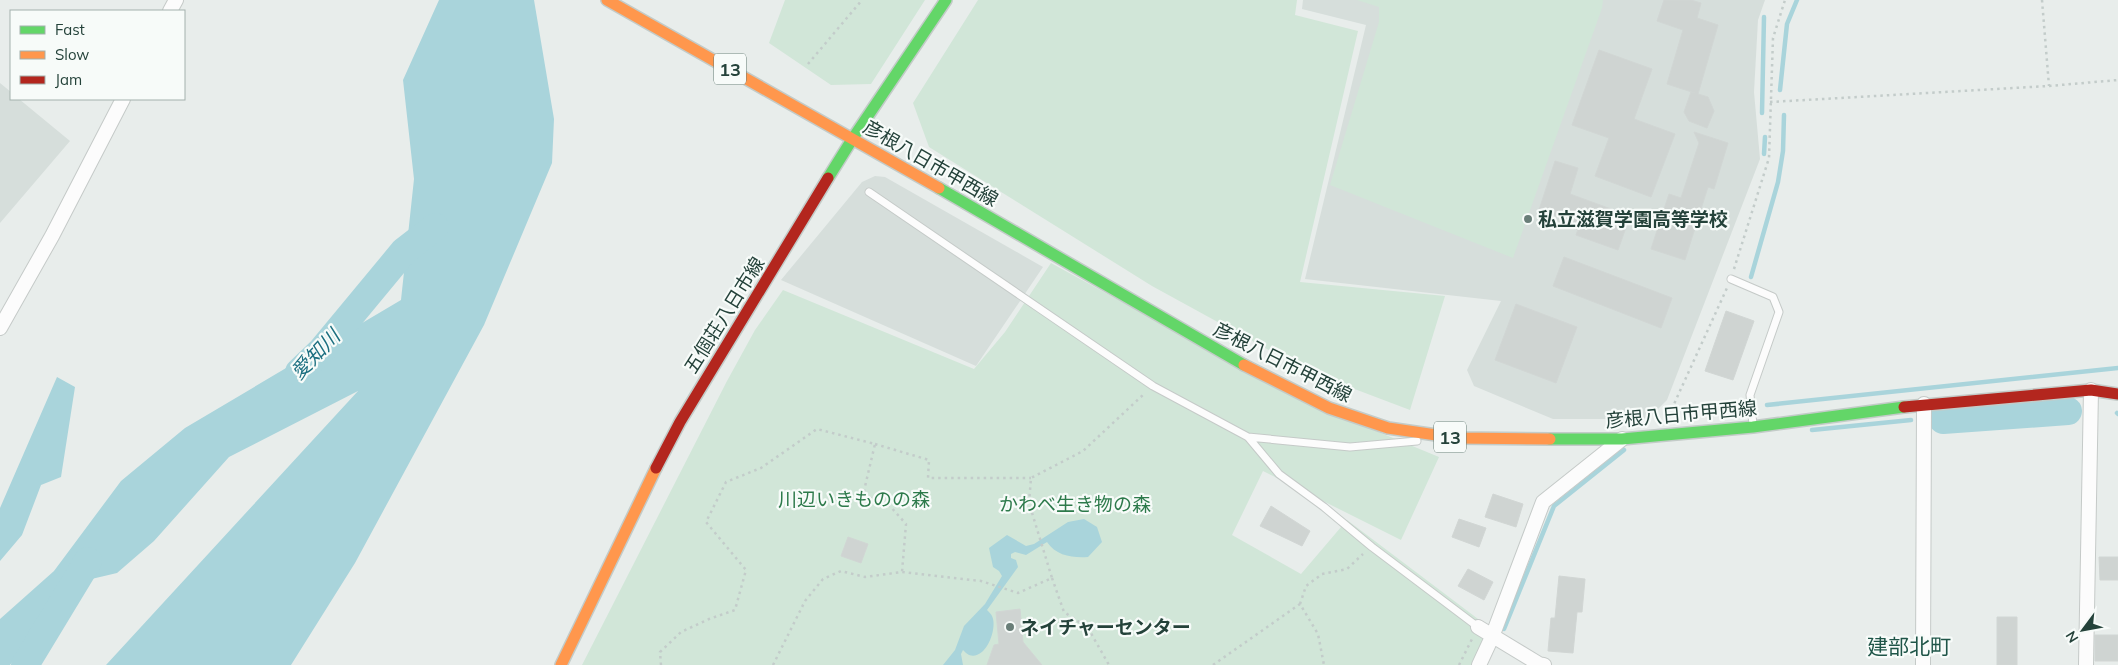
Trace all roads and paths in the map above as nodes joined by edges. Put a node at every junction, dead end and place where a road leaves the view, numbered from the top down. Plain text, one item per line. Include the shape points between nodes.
1 (607, 0) edge
2 (862, 0) edge
3 (946, 0) edge
4 (1784, 0) edge
5 (2042, 0) edge
6 (808, 64) dead end
7 (2118, 80) edge
8 (2049, 86) junction
9 (122, 100) edge
10 (1770, 102) junction
11 (853, 138) junction
12 (869, 192) dead end
13 (1731, 279) junction
14 (0, 328) edge
15 (1153, 386) junction
16 (2091, 390) junction
17 (2118, 394) edge
18 (1924, 404) junction
19 (1753, 426) junction
20 (1660, 435) junction
21 (1248, 437) junction
22 (1457, 438) junction
23 (1622, 439) junction
24 (875, 444) junction
25 (1031, 478) junction
26 (1372, 547) junction
27 (902, 572) junction
28 (1052, 578) junction
29 (1300, 604) junction
30 (1478, 627) junction
31 (1492, 637) junction
32 (561, 665) edge
33 (661, 665) edge
34 (773, 665) edge
35 (1109, 665) edge
36 (1212, 665) edge
37 (1324, 665) edge
38 (1459, 665) edge
39 (1479, 665) edge
40 (1544, 665) edge
41 (1923, 665) edge
42 (2086, 665) edge

1 - 11 main road, 彦根八日市甲西線 / 13
2 - 6 path
3 - 11 main road, 五個荘八日市線
4 - 10 path via 1773,38
5 - 8 path
7 - 8 path
8 - 10 path
9 - 14 street
10 - 13 path via 1769,158
11 - 22 main road, 彦根八日市甲西線 / 13 via 1251,369 1329,408 1388,428
11 - 32 main road, 五個荘八日市線 via 680,422 644,489
12 - 15 lane
13 - 19 lane via 1774,297 1780,312 1750,395
13 - 20 path
15 - 21 lane
15 - 25 path via 1083,451
16 - 17 main road, 彦根八日市甲西線 / 13
16 - 18 main road, 彦根八日市甲西線 / 13
16 - 42 street
18 - 19 main road, 彦根八日市甲西線 / 13
18 - 41 street
19 - 20 main road, 彦根八日市甲西線 / 13
20 - 23 main road, 彦根八日市甲西線 / 13
21 - 22 lane via 1350,447
21 - 26 lane via 1279,474
22 - 23 main road, 彦根八日市甲西線 / 13
23 - 31 street via 1543,502
24 - 25 path via 929,460 928,478
24 - 27 path via 864,495 890,506 906,524
24 - 33 path via 816,429 761,468 726,482 706,522 746,570 734,610 681,632 660,652
25 - 28 path via 1030,503
26 - 29 path via 1347,569 1322,574 1306,586
26 - 30 lane
27 - 28 path via 981,581 1018,593
27 - 34 path via 865,577 842,571 823,579 805,601
28 - 35 path via 1064,612 1088,628
29 - 36 path
29 - 37 path via 1318,634
30 - 31 street
30 - 38 path
31 - 39 street
31 - 40 street

